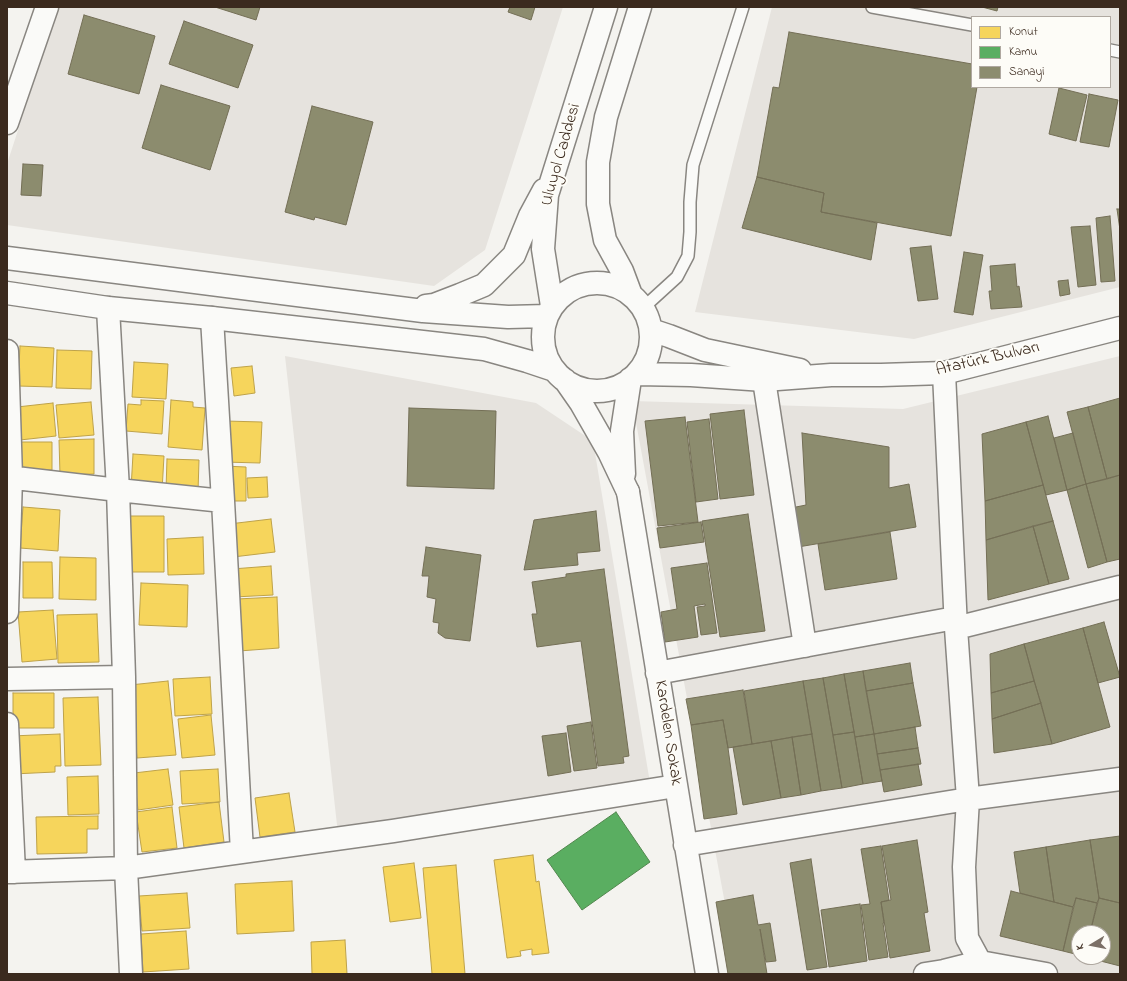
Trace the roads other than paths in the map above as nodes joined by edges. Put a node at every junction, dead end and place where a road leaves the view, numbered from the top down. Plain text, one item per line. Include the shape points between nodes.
1 (47, 7) edge
2 (606, 7) edge
3 (640, 7) edge
4 (743, 7) edge
5 (872, 7) edge
6 (971, 25) edge
7 (7, 123) edge
8 (558, 162) junction
9 (7, 258) edge
10 (7, 293) edge
11 (637, 302) junction
12 (108, 308) junction
13 (401, 308) junction
14 (549, 311) junction
15 (212, 318) junction
16 (1120, 328) edge
17 (650, 330) junction
18 (7, 351) edge
19 (944, 373) junction
20 (559, 374) junction
21 (830, 375) junction
22 (633, 376) junction
23 (764, 380) junction
24 (9, 477) edge
25 (118, 490) junction
26 (628, 492) junction
27 (223, 501) junction
28 (1120, 587) edge
29 (7, 612) edge
30 (955, 623) junction
31 (805, 646) junction
32 (657, 673) junction
33 (124, 677) junction
34 (7, 679) edge
35 (7, 724) edge
36 (1120, 779) edge
37 (676, 786) junction
38 (968, 799) junction
39 (685, 845) junction
40 (242, 852) junction
41 (126, 868) junction
42 (10, 872) edge
43 (980, 962) junction
44 (131, 974) edge
45 (707, 974) edge
46 (925, 974) edge
47 (1046, 974) edge

1 - 7 street
2 - 8 street, Uluyol Caddesi
3 - 11 street, Uluyol Caddesi via 606,117 598,162 598,204 605,240
4 - 11 lane via 693,165 688,256 677,276
5 - 6 lane
8 - 13 street via 514,254 484,285 434,305
8 - 14 street, Uluyol Caddesi via 548,195 543,249
9 - 13 street
10 - 12 street
11 - 14 street via 616,286 598,282 580,285 564,293
11 - 17 street via 648,319
12 - 15 street
12 - 25 street
13 - 14 street via 508,317
14 - 20 street via 544,323 542,341 546,358
15 - 20 street via 484,349
15 - 27 street
16 - 19 street, Atatürk Bulvarı
17 - 21 street via 705,350
17 - 22 street via 650,346 645,361
18 - 24 street
19 - 21 street, Atatürk Bulvarı
19 - 30 street
20 - 22 street via 571,385 588,391 606,391 623,385
20 - 26 street via 581,403
21 - 23 street
22 - 23 street via 691,375
22 - 26 street via 622,431 623,471
23 - 31 street
24 - 25 street
24 - 29 street
25 - 27 street
25 - 33 street
26 - 32 street, Kardelen Sokak
27 - 40 street
28 - 30 street
30 - 31 street
30 - 38 street
31 - 32 street
32 - 37 street, Kardelen Sokak
33 - 34 street
33 - 41 street
35 - 42 street
36 - 38 street
37 - 39 street, Kardelen Sokak
37 - 40 street
38 - 39 street
38 - 43 street via 964,867 967,938
39 - 45 street, Kardelen Sokak
40 - 41 street
41 - 42 street
41 - 44 street
43 - 46 street
43 - 47 street

